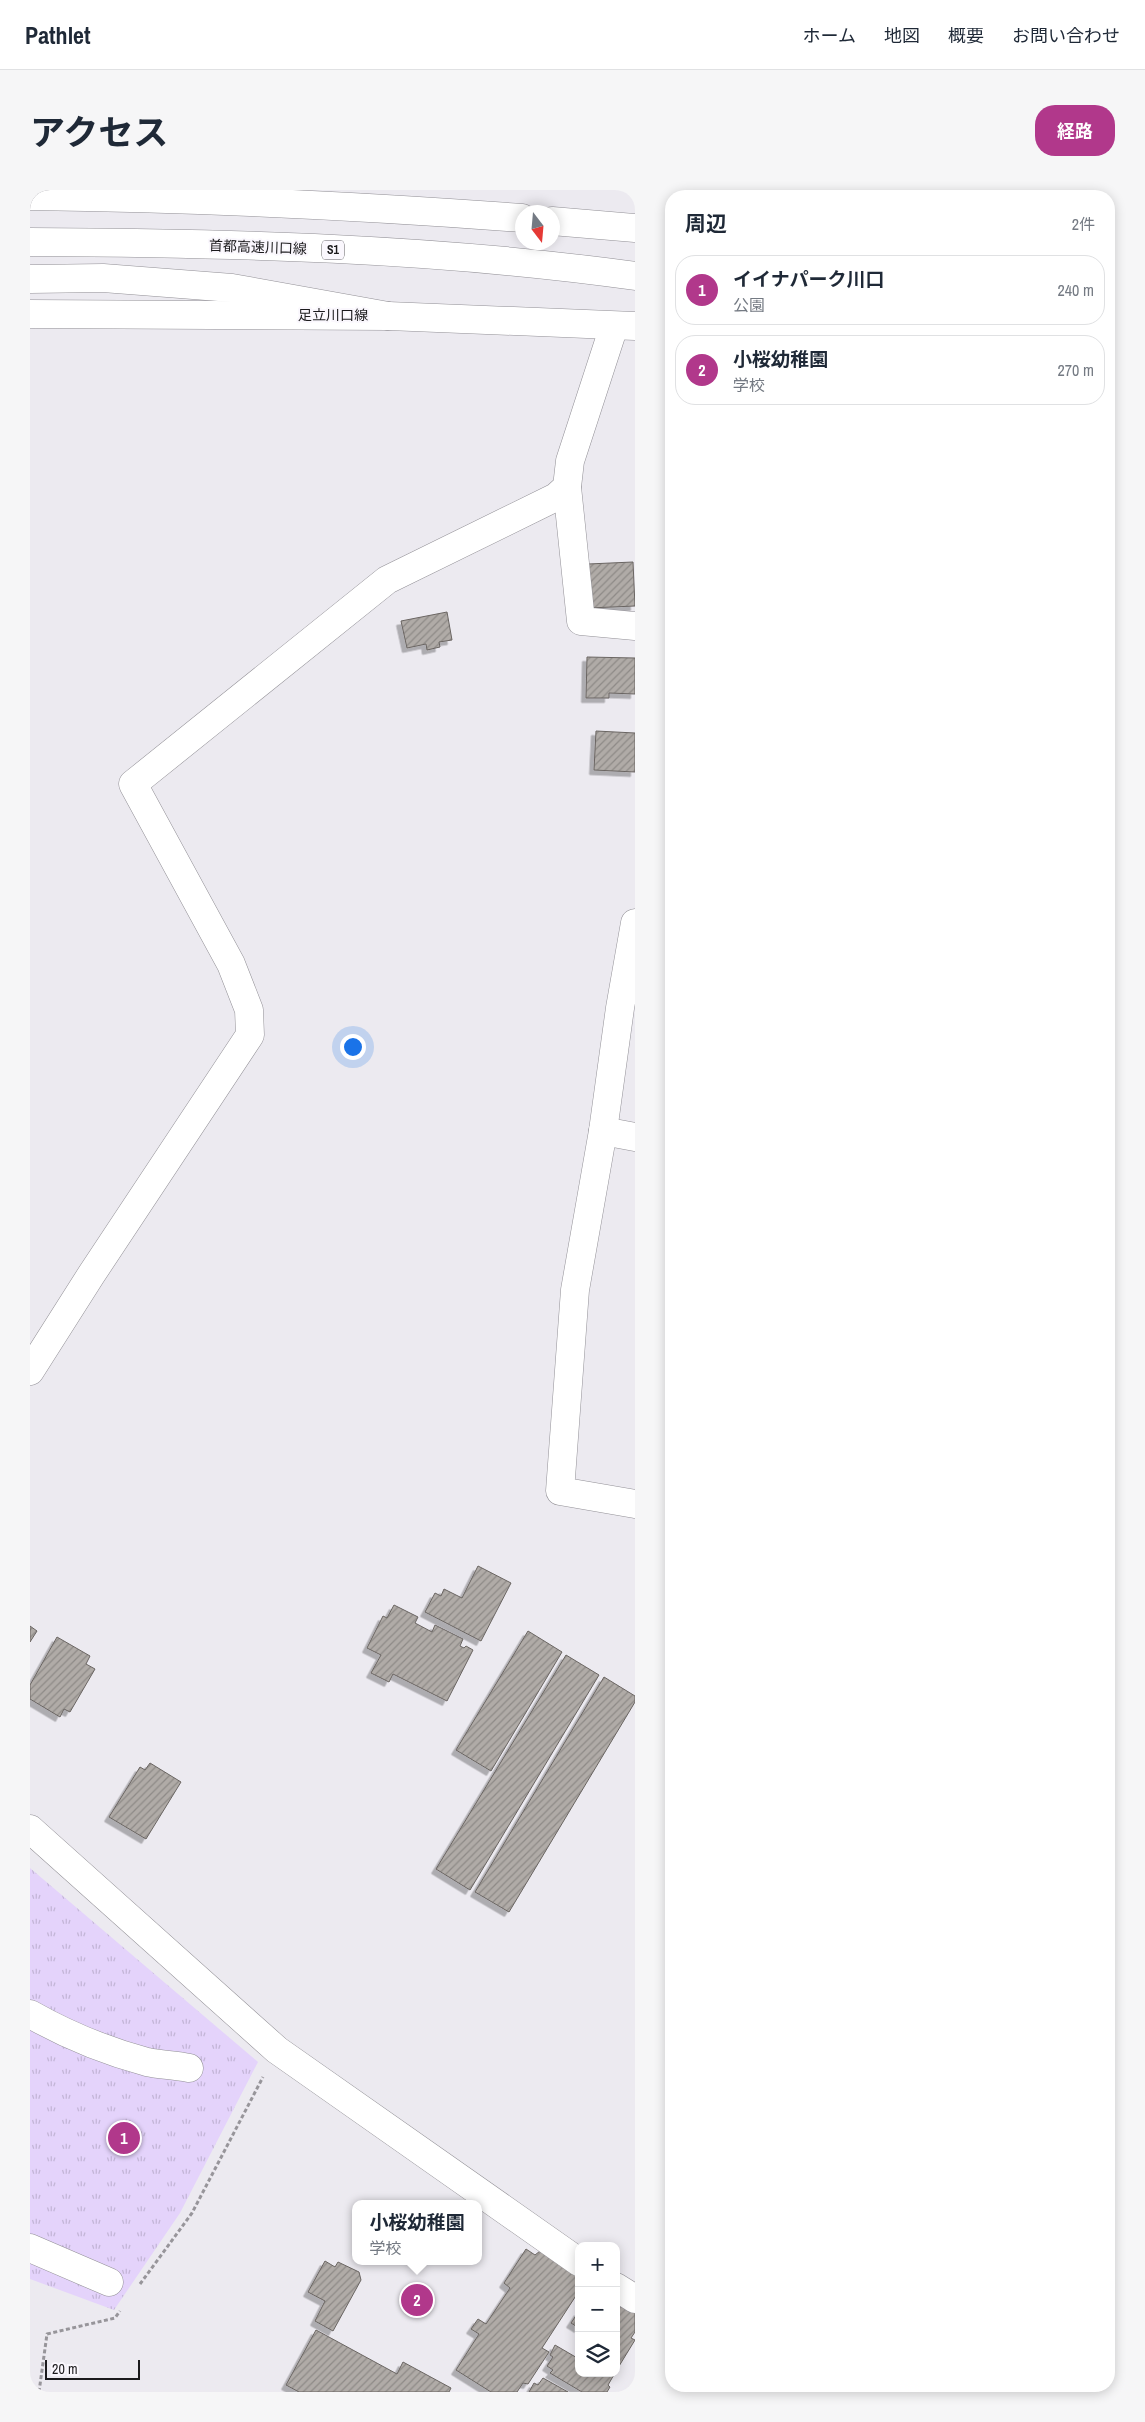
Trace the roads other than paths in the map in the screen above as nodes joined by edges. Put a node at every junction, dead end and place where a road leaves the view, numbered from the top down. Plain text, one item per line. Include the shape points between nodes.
1 (30, 196) edge
2 (515, 218) edge
3 (560, 222) edge
4 (635, 228) edge
5 (30, 242) edge
6 (635, 276) edge
7 (30, 278) edge
8 (30, 314) edge
9 (388, 316) junction
10 (624, 326) edge
11 (567, 487) junction
12 (635, 626) edge
13 (635, 923) edge
14 (603, 1131) junction
15 (635, 1137) edge
16 (30, 1371) edge
17 (635, 1504) edge
18 (30, 1828) edge
19 (30, 2014) edge
20 (189, 2068) dead end
21 (30, 2248) edge
22 (575, 2259) edge
23 (109, 2282) dead end
24 (620, 2290) edge
25 (635, 2299) edge

1 - 2 main road via 350,207
3 - 4 main road
5 - 6 main road, 首都高速川口線 / S1 via 400,252 549,264
7 - 9 main road via 103,278 232,288
8 - 9 main road, 足立川口線
9 - 10 main road, 足立川口線
10 - 11 main road via 570,462
11 - 12 main road via 581,621
11 - 16 main road via 556,497 387,580 133,784 231,964 248,1010 250,1036 90,1275
13 - 14 main road
14 - 15 main road
14 - 17 main road via 575,1290 560,1491
18 - 22 main road via 276,2050
19 - 20 main road via 94,2045 150,2063
21 - 23 main road
24 - 25 main road

